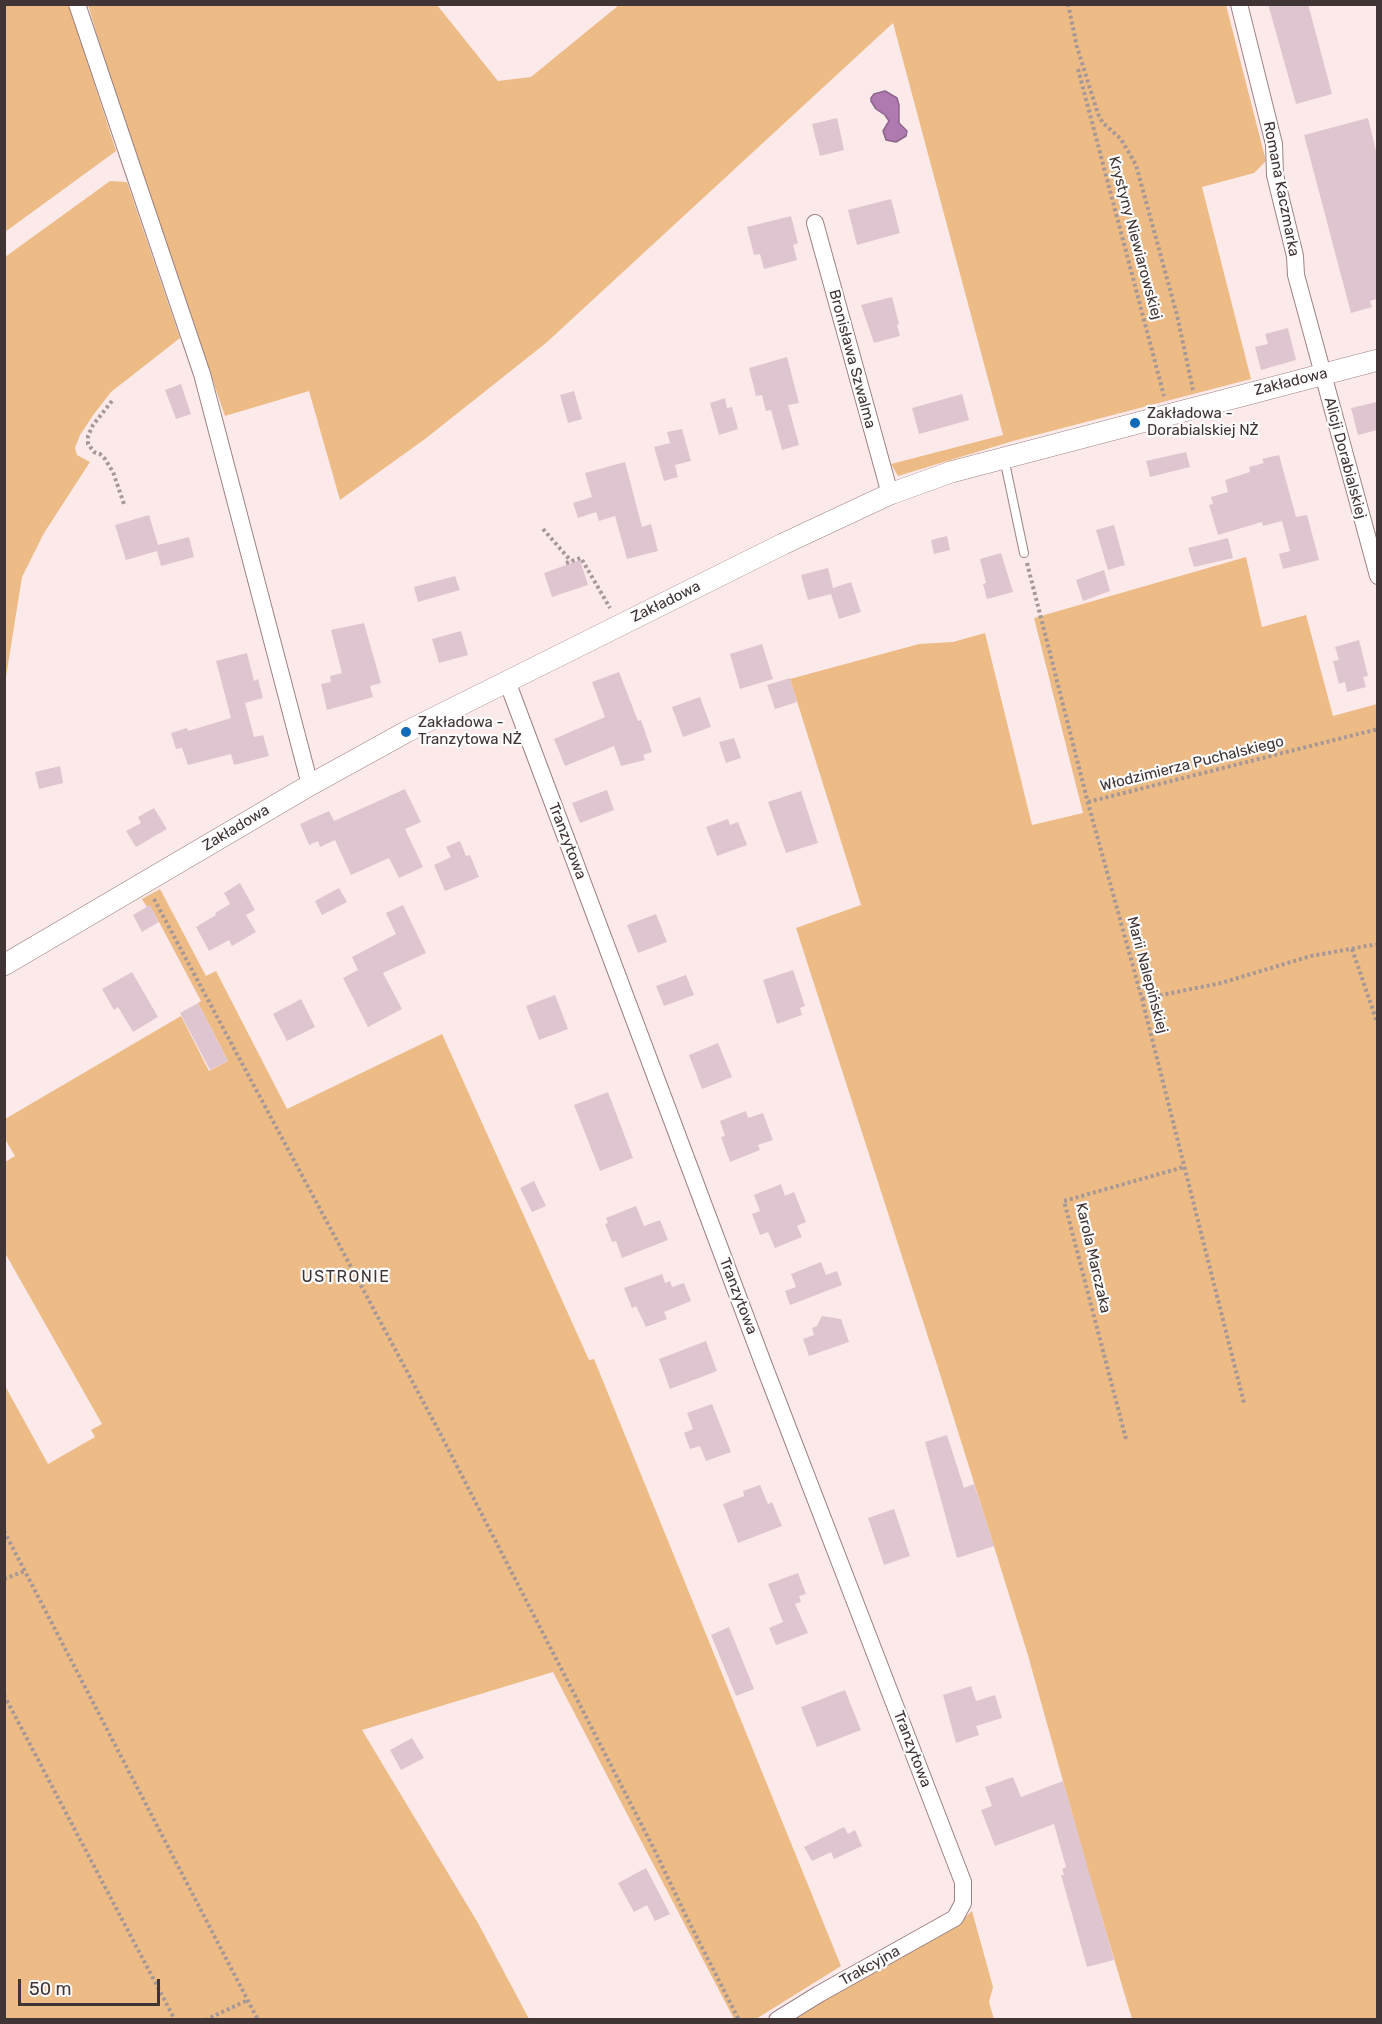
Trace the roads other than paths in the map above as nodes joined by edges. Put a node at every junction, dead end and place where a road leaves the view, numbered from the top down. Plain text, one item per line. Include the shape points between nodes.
1 (77, 4) edge
2 (1239, 4) edge
3 (815, 223) dead end
4 (1377, 360) edge
5 (1322, 374) junction
6 (1004, 458) junction
7 (890, 494) junction
8 (1024, 553) road end
9 (1377, 576) edge
10 (507, 681) junction
11 (310, 785) junction
12 (4, 965) edge
13 (961, 1910) joint
14 (777, 2019) edge

1 - 11 street via 202,374
2 - 5 street, Romana Kaczmarka via 1274,144 1275,175 1296,275
3 - 7 street, Bronisława Szwalma
4 - 5 street, Zakładowa
5 - 6 street, Zakładowa
5 - 9 street, Alicji Dorabialskiej
6 - 7 street, Zakładowa
6 - 8 lane
7 - 10 street, Zakładowa
10 - 11 street, Zakładowa
10 - 13 street, Tranzytowa via 963,1882
11 - 12 street, Zakładowa
13 - 14 street, Trakcyjna via 947,1923

